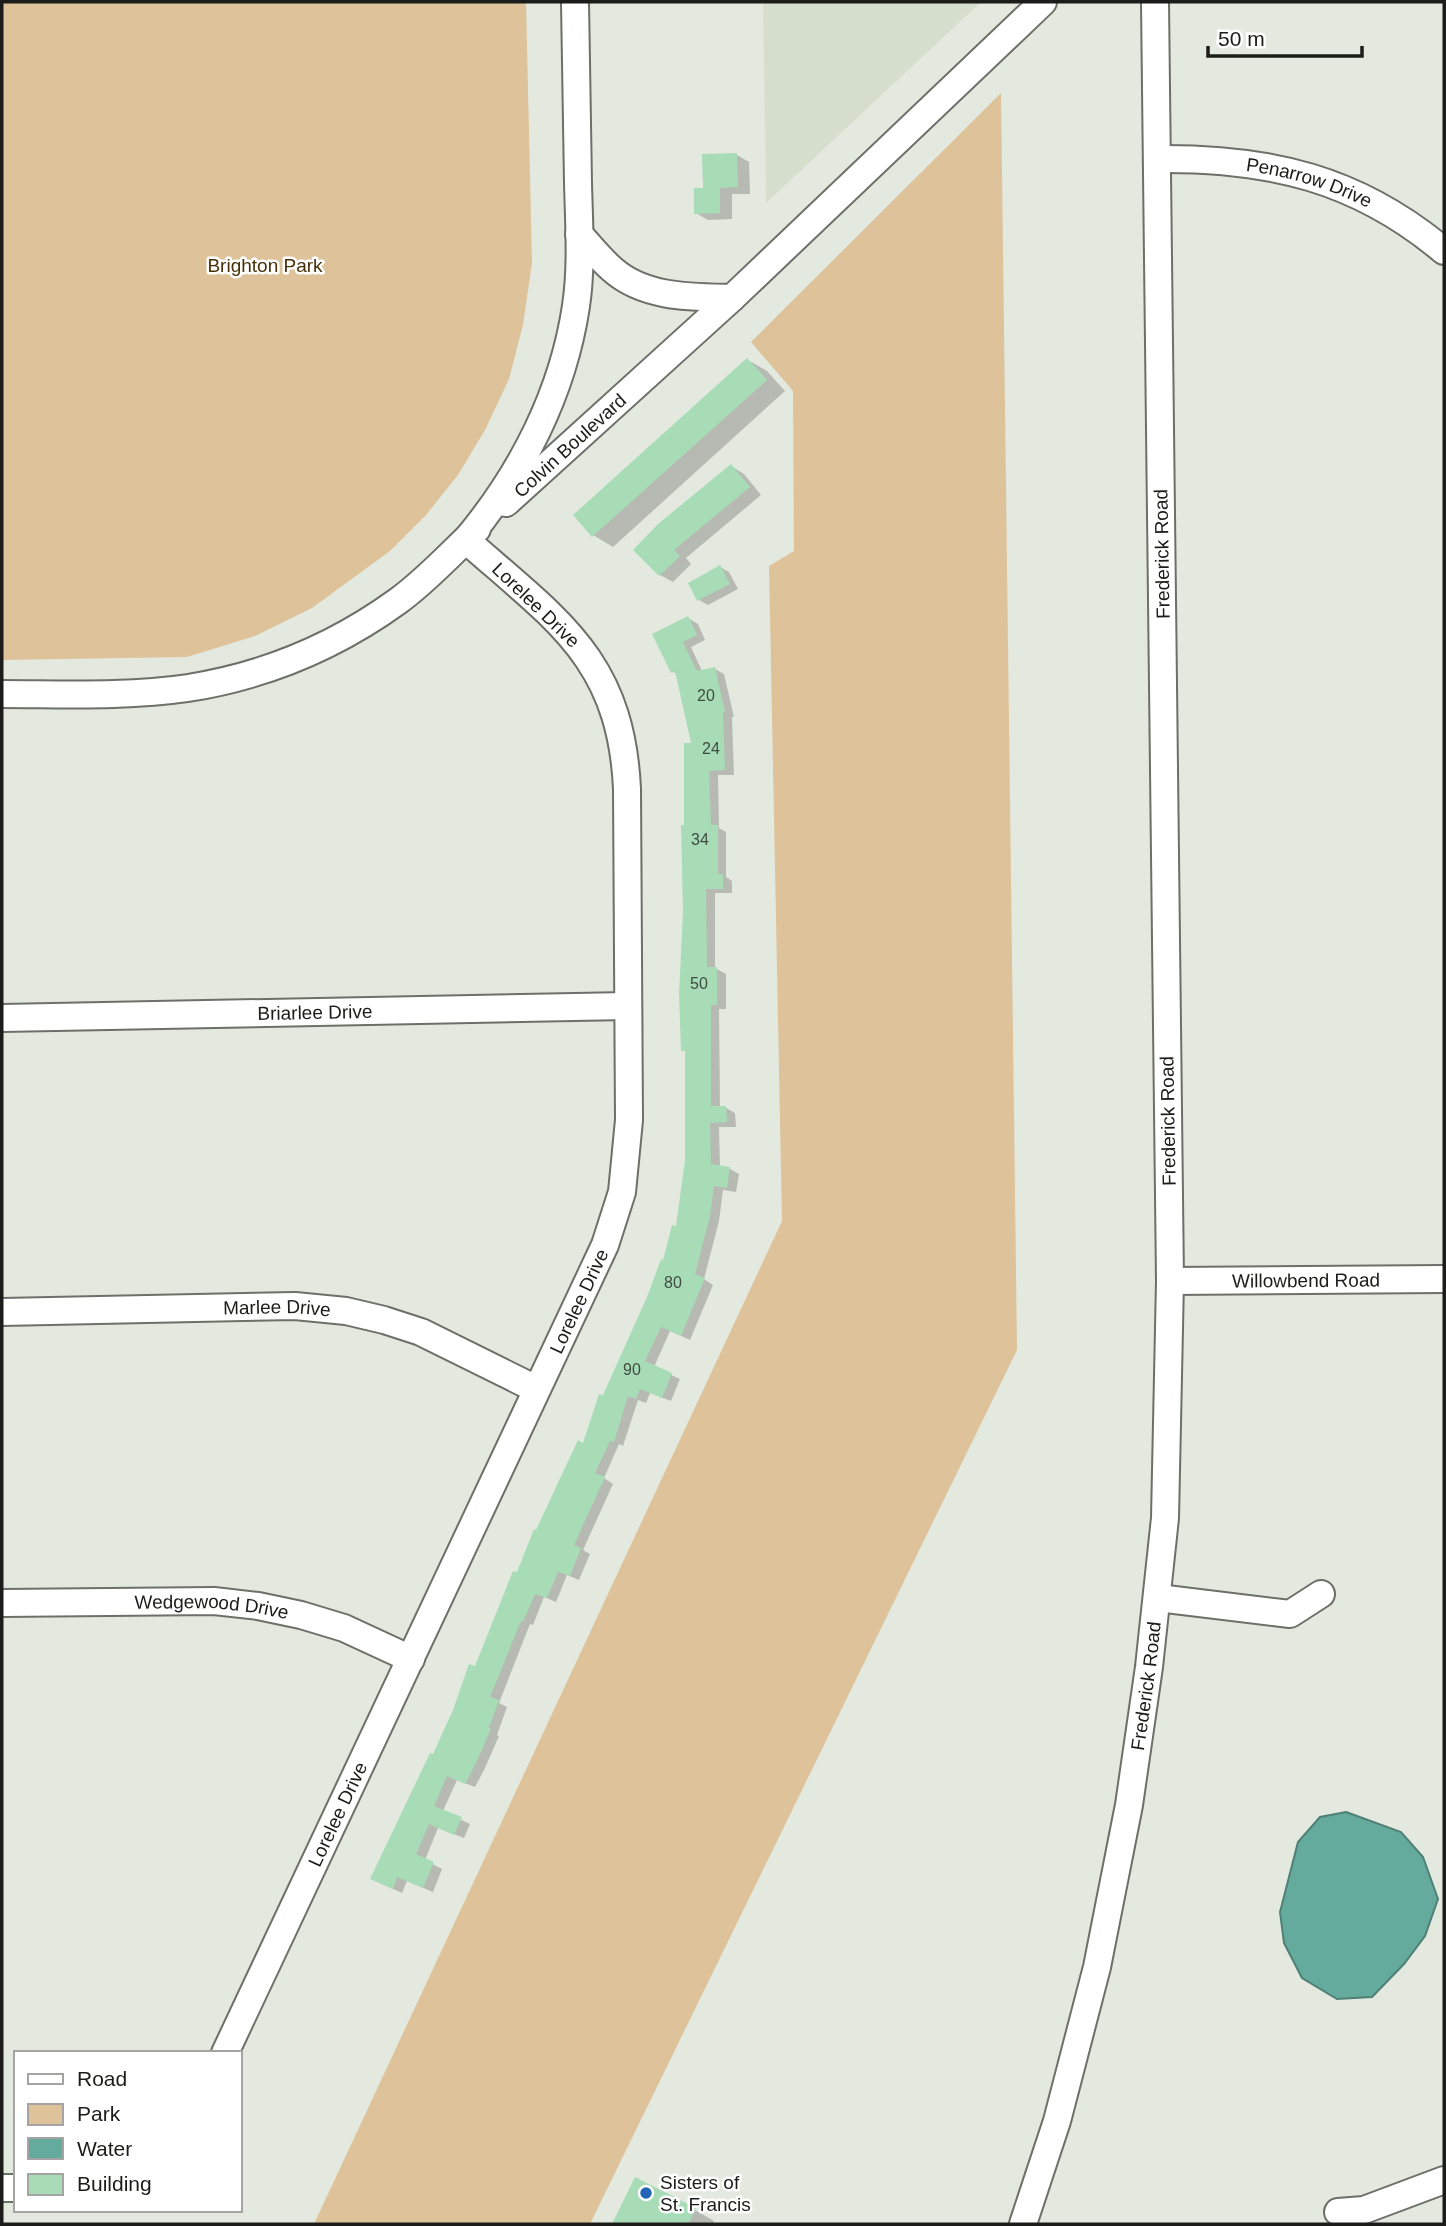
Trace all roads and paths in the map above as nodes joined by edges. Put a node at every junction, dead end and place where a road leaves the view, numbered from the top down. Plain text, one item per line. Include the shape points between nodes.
1 (575, 2) edge
2 (1043, 2) edge
3 (1155, 2) edge
4 (1158, 159) junction
5 (579, 234) junction
6 (1444, 251) edge
7 (732, 298) junction
8 (466, 540) junction
9 (2, 694) edge
10 (628, 1006) junction
11 (2, 1018) edge
12 (1444, 1279) edge
13 (1170, 1281) junction
14 (2, 1312) edge
15 (536, 1389) junction
16 (1321, 1594) dead end
17 (1158, 1598) junction
18 (2, 1603) edge
19 (411, 1659) junction
20 (226, 2051) edge
21 (1444, 2180) edge
22 (1338, 2212) dead end
23 (1023, 2224) edge

1 - 5 street
2 - 7 street, Colvin Boulevard
3 - 4 street, Frederick Road
4 - 6 street, Penarrow Drive via 1233,161 1322,180 1387,210
4 - 13 street, Frederick Road
5 - 7 street via 614,272 647,290
5 - 8 street via 576,305 553,395 512,478
7 - 8 street, Colvin Boulevard
8 - 9 street, Colvin Boulevard via 434,572 363,625 279,666 234,679 142,693
8 - 10 street, Lorelee Drive via 572,636 610,698 626,758
10 - 11 street, Briarlee Drive
10 - 15 street, Lorelee Drive via 629,1119 622,1192 605,1245
12 - 13 street, Willowbend Road
13 - 17 street, Frederick Road via 1165,1518
14 - 15 street, Marlee Drive via 295,1306 346,1311 421,1332
15 - 19 street, Lorelee Drive
16 - 17 street via 1290,1614
17 - 23 street, Frederick Road via 1129,1805 1097,1968 1057,2121
18 - 19 street, Wedgewood Drive via 214,1601 258,1606 344,1628
19 - 20 street, Lorelee Drive
21 - 22 street via 1364,2210

